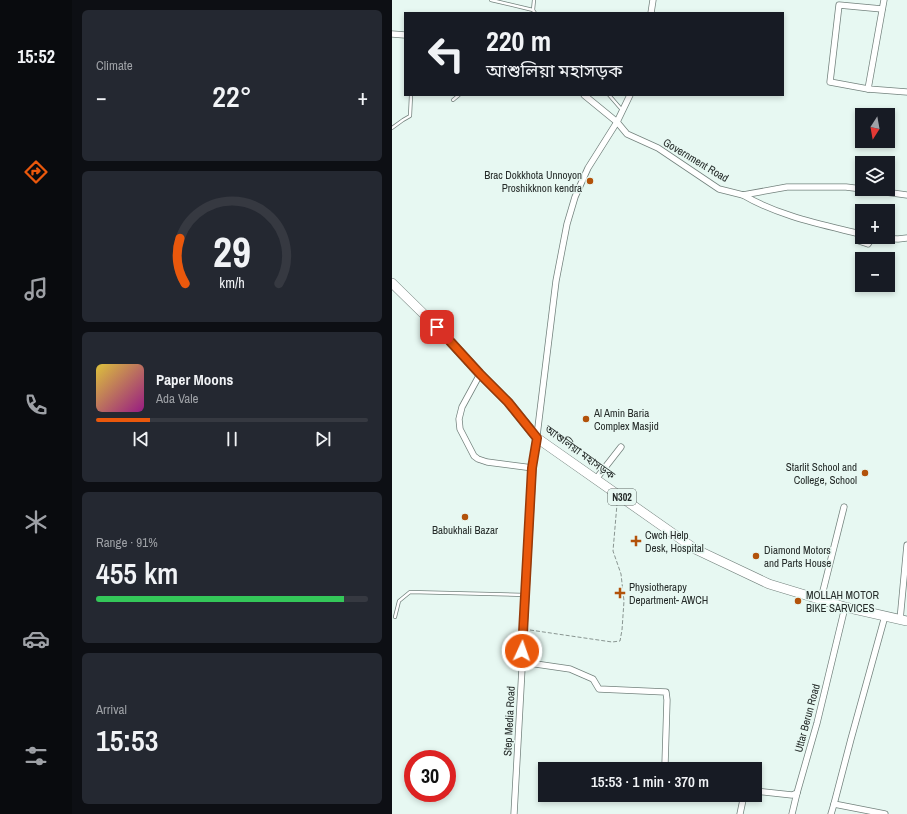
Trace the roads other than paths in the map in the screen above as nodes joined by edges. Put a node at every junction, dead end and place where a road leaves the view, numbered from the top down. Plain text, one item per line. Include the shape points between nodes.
1 (491, 0) edge
2 (534, 0) edge
3 (653, 0) edge
4 (884, 0) edge
5 (882, 9) junction
6 (533, 10) joint
7 (651, 12) edge
8 (392, 34) edge
9 (404, 35) edge
10 (868, 89) junction
11 (907, 92) edge
12 (411, 96) edge
13 (458, 96) edge
14 (585, 96) edge
15 (610, 96) edge
16 (630, 96) edge
17 (453, 100) dead end
18 (623, 110) junction
19 (617, 122) junction
20 (392, 128) edge
21 (855, 188) edge
22 (895, 193) edge
23 (743, 195) junction
24 (907, 195) edge
25 (907, 238) edge
26 (392, 283) edge
27 (480, 374) junction
28 (537, 438) junction
29 (621, 447) dead end
30 (532, 468) junction
31 (596, 479) junction
32 (844, 507) dead end
33 (907, 545) edge
34 (526, 595) junction
35 (821, 599) junction
36 (845, 606) junction
37 (885, 616) junction
38 (395, 617) dead end
39 (904, 621) edge
40 (522, 662) junction
41 (665, 762) edge
42 (762, 792) edge
43 (798, 793) junction
44 (743, 802) edge
45 (834, 804) junction
46 (514, 814) edge
47 (740, 814) edge
48 (792, 814) edge
49 (831, 814) edge
50 (884, 814) edge

1 - 6 lane
2 - 6 lane
3 - 7 street
4 - 5 street
5 - 10 street
5 - 10 street via 840,5 830,82
8 - 9 street
10 - 11 street
12 - 20 lane via 410,116
13 - 17 lane
14 - 19 street, Government Road
15 - 18 lane
16 - 18 street, Step Media Road
18 - 19 street, Step Media Road
19 - 23 street, Government Road via 627,134 658,148 719,189
19 - 28 street, Step Media Road via 588,168 575,196 567,224 556,281
21 - 23 street, Government Road via 787,187
22 - 24 street, Government Road
23 - 25 street via 760,205 804,220 860,234 859,241 868,244 872,238
26 - 27 highway, আশুলিয়া মহাসড়ক / N302
27 - 28 highway, আশুলিয়া মহাসড়ক / N302 via 508,402
27 - 30 street via 462,407 460,419 460,429 474,456 487,462
28 - 30 street, Step Media Road
28 - 31 highway, আশুলিয়া মহাসড়ক / N302
29 - 31 street
30 - 34 street, Step Media Road
31 - 35 highway, আশুলিয়া মহাসড়ক / N302 via 695,549 769,584
32 - 35 street
33 - 39 street
34 - 38 lane via 410,592 399,601
34 - 40 street, Step Media Road
35 - 36 highway, আশুলিয়া মহাসড়ক / N302
36 - 37 highway, আশুলিয়া মহাসড়ক / N302
36 - 43 street, Uttar Berun Road via 818,723
37 - 39 highway, আশুলিয়া মহাসড়ক / N302
37 - 45 street
40 - 41 street via 570,669 593,679 599,689 666,692 668,700
40 - 46 street, Step Media Road
42 - 43 street via 792,795
43 - 48 street, Uttar Berun Road
44 - 47 street
45 - 49 street
45 - 50 street

